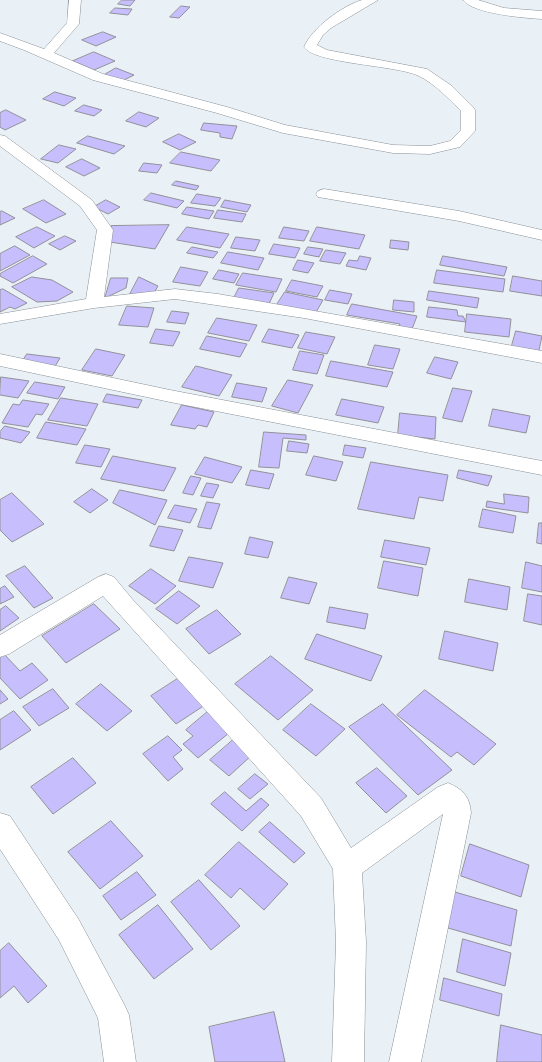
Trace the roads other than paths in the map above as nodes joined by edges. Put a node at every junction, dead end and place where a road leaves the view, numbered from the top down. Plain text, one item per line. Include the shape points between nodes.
1 (75, 0) edge
2 (372, 0) edge
3 (469, 0) edge
4 (542, 16) edge
5 (0, 37) edge
6 (46, 54) junction
7 (0, 139) edge
8 (324, 194) dead end
9 (542, 235) edge
10 (94, 303) junction
11 (0, 319) edge
12 (542, 357) edge
13 (0, 360) edge
14 (542, 468) edge
15 (0, 647) edge
16 (0, 825) edge
17 (347, 867) junction
18 (120, 1062) edge
19 (348, 1062) edge
20 (405, 1062) edge

1 - 6 street via 73,24
2 - 6 street via 330,24 312,39 310,47 323,52 422,72 447,89 468,110 468,131 455,144 430,150 393,149 283,129 98,77
3 - 4 street via 479,6
5 - 6 street
7 - 10 street via 86,203 105,230
8 - 9 street via 459,216
10 - 11 street
10 - 12 street via 175,294 218,299
13 - 14 street via 170,396
15 - 17 street via 106,583 310,807
16 - 18 street via 69,930 113,1015
17 - 19 street via 352,942
17 - 20 street via 448,795 456,803 457,813

